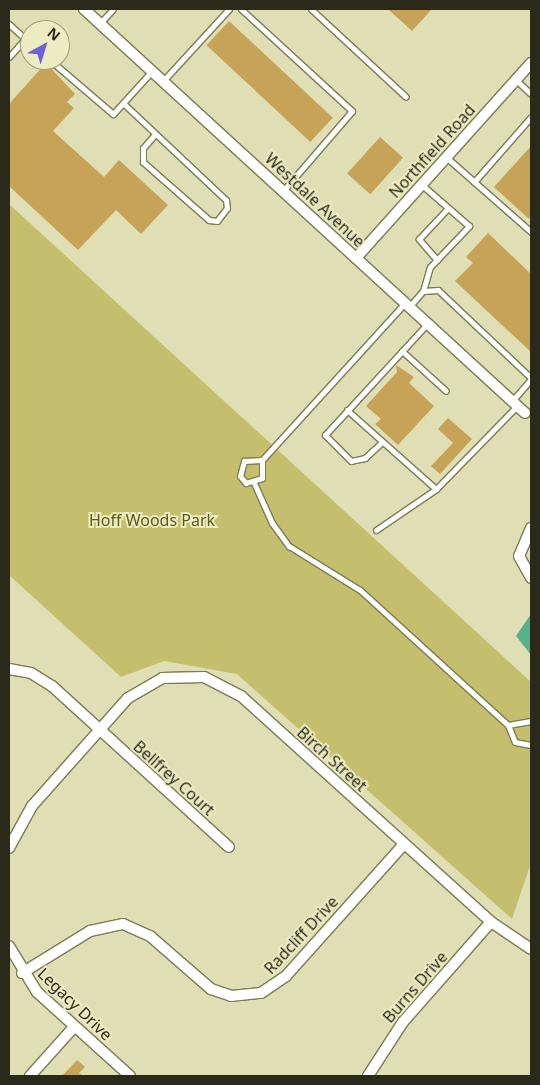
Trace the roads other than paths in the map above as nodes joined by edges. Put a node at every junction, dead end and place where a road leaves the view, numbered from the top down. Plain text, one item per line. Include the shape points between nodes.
1 (84, 9) edge
2 (113, 9) edge
3 (229, 9) edge
4 (241, 9) edge
5 (311, 9) edge
6 (100, 23) junction
7 (9, 24) edge
8 (20, 34) edge
9 (20, 48) edge
10 (9, 58) edge
11 (531, 64) edge
12 (62, 70) edge
13 (152, 71) junction
14 (516, 80) junction
15 (163, 81) junction
16 (531, 94) edge
17 (406, 97) dead end
18 (123, 103) junction
19 (531, 117) edge
20 (155, 134) junction
21 (446, 157) junction
22 (474, 182) junction
23 (421, 185) junction
24 (283, 191) junction
25 (448, 208) junction
26 (531, 232) edge
27 (356, 258) junction
28 (437, 260) junction
29 (423, 292) junction
30 (407, 305) junction
31 (427, 324) junction
32 (402, 351) junction
33 (531, 378) edge
34 (446, 391) dead end
35 (514, 403) junction
36 (347, 410) junction
37 (525, 413) dead end
38 (382, 442) junction
39 (262, 460) junction
40 (254, 483) junction
41 (436, 489) junction
42 (531, 528) edge
43 (376, 530) dead end
44 (531, 578) edge
45 (9, 669) edge
46 (531, 721) edge
47 (508, 724) junction
48 (100, 730) junction
49 (531, 745) edge
50 (404, 844) junction
51 (228, 847) dead end
52 (9, 848) edge
53 (492, 922) junction
54 (9, 946) edge
55 (531, 949) edge
56 (22, 973) junction
57 (74, 1027) junction
58 (30, 1076) edge
59 (130, 1076) edge
60 (368, 1076) edge

1 - 6 street, Westdale Avenue
2 - 6 lane
3 - 15 lane
4 - 24 lane via 352,111
5 - 17 lane
6 - 13 street, Westdale Avenue
7 - 8 lane
9 - 10 lane
11 - 14 street, Northfield Road
12 - 18 lane via 113,114
13 - 15 street, Westdale Avenue
13 - 18 lane
14 - 16 lane
14 - 21 street, Northfield Road
15 - 24 street, Westdale Avenue
18 - 20 lane
19 - 22 lane
20 - 20 lane via 226,200 227,208 216,221 209,220 144,162 143,148
21 - 22 lane
21 - 23 street, Northfield Road
22 - 26 lane
23 - 25 lane
23 - 27 street, Northfield Road
24 - 27 street, Westdale Avenue
25 - 28 lane via 419,239
25 - 28 lane via 469,226
27 - 30 street, Westdale Avenue
28 - 29 lane via 425,275
29 - 30 lane
29 - 33 lane via 438,290
30 - 31 street, Westdale Avenue
30 - 39 lane
31 - 32 lane
31 - 35 street, Westdale Avenue
32 - 34 lane
32 - 36 lane
33 - 35 lane
35 - 37 street, Westdale Avenue
35 - 41 lane
36 - 38 lane
36 - 38 lane via 325,435 351,460 365,458
38 - 41 lane
39 - 40 lane via 266,472
39 - 40 lane via 244,462 240,468 246,483
40 - 47 lane via 272,523 289,546 360,590
41 - 43 lane
42 - 44 street via 519,556
45 - 48 street, Bellfrey Court via 38,676
46 - 47 lane
47 - 49 lane via 515,742
48 - 50 street, Birch Street via 128,698 150,682 185,675 218,681 241,696
48 - 51 street, Bellfrey Court
48 - 52 street via 32,806
50 - 53 street, Birch Street
50 - 56 street, Radcliff Drive via 286,976 261,993 231,996 211,989 150,936 123,924 90,930
53 - 55 street, Birch Street
53 - 60 street, Burns Drive via 397,1029
54 - 56 street, Legacy Drive
56 - 57 street, Legacy Drive
57 - 58 street
57 - 59 street, Legacy Drive

